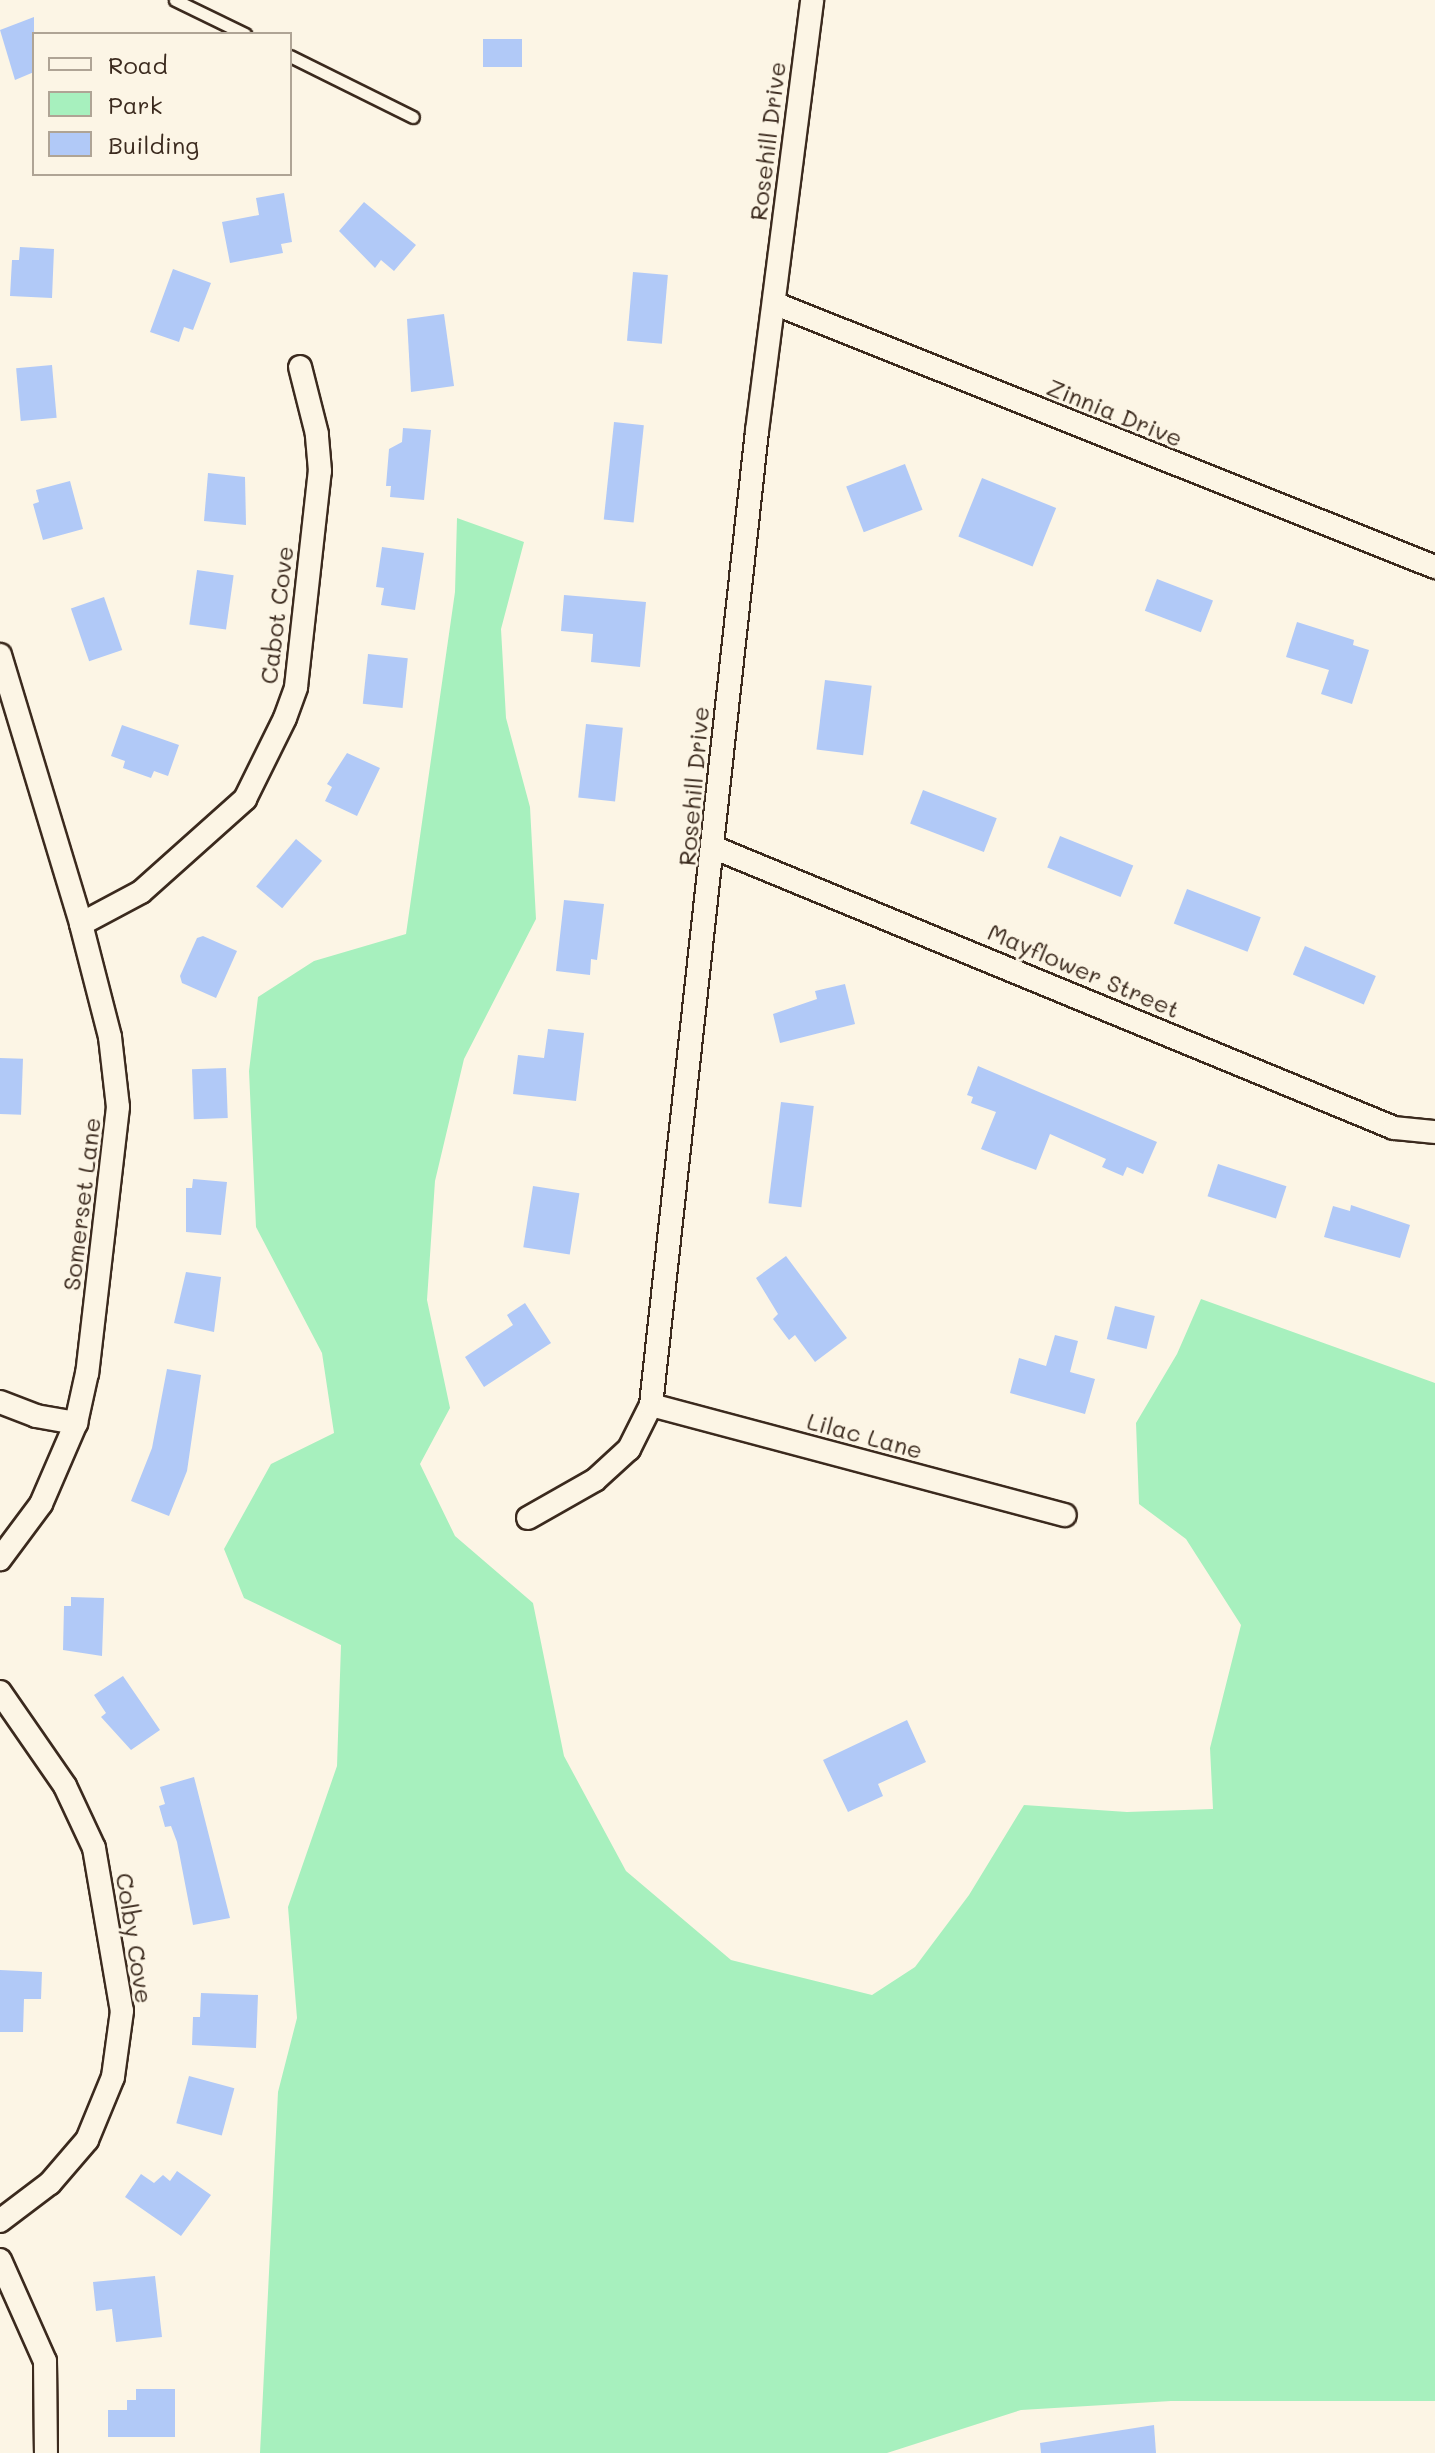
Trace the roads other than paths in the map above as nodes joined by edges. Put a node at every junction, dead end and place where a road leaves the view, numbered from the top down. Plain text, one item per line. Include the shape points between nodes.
1 (175, 0) edge
2 (812, 0) edge
3 (241, 32) edge
4 (292, 57) edge
5 (413, 117) dead end
6 (776, 304) junction
7 (300, 367) dead end
8 (1435, 567) edge
9 (0, 655) edge
10 (715, 848) junction
11 (81, 924) junction
12 (1435, 1132) edge
13 (0, 1402) edge
14 (651, 1405) junction
15 (76, 1423) junction
16 (1065, 1515) dead end
17 (528, 1518) dead end
18 (0, 1559) edge
19 (0, 1692) edge
20 (0, 2221) edge
21 (0, 2260) edge
22 (46, 2453) edge

1 - 3 lane
2 - 6 street, Rosehill Drive
4 - 5 lane
6 - 8 street, Zinnia Drive
6 - 10 street, Rosehill Drive via 757,431
7 - 11 street, Cabot Cove via 317,434 320,471 296,687 285,718 245,799 141,892
9 - 11 street, Somerset Lane
10 - 12 street, Mayflower Street via 1394,1128
10 - 14 street, Rosehill Drive
11 - 15 street, Somerset Lane via 110,1037 118,1107 87,1373
13 - 15 street
14 - 16 street, Lilac Lane
14 - 17 street, Rosehill Drive via 629,1449 595,1480
15 - 18 street, Somerset Lane via 41,1504
19 - 20 street, Colby Cove via 65,1786 94,1848 122,2011 113,2077 87,2140 50,2183
21 - 22 street via 45,2361

